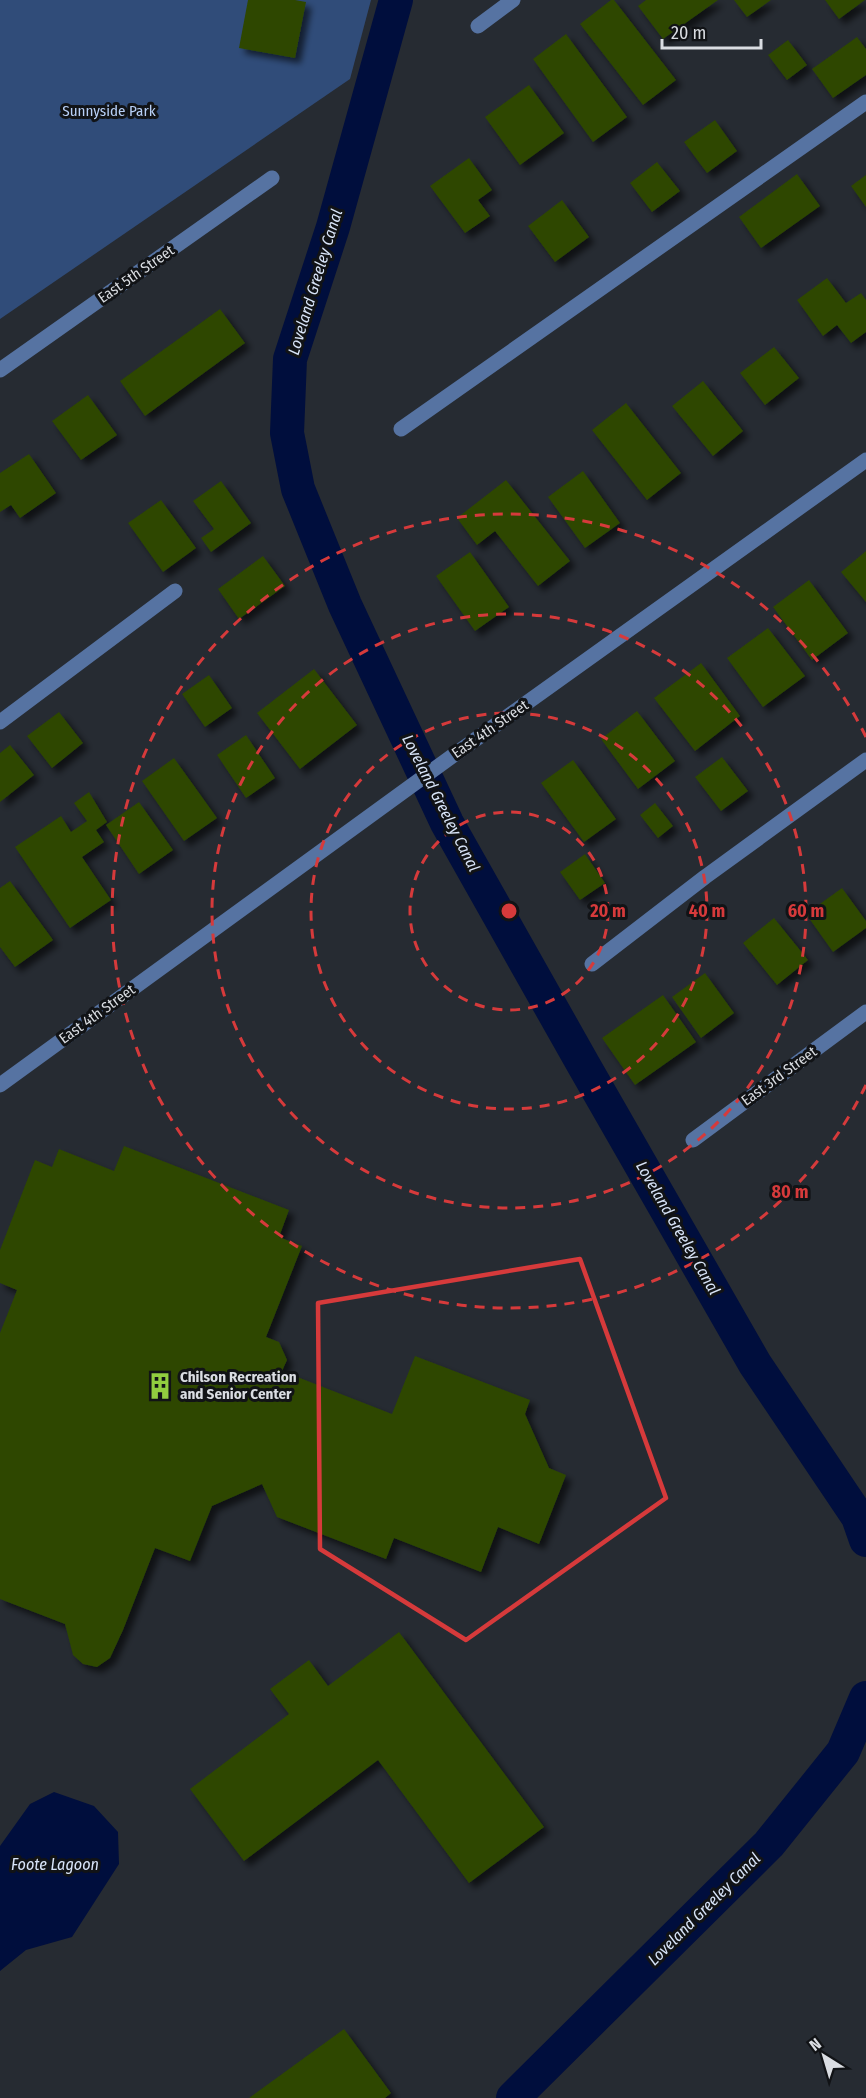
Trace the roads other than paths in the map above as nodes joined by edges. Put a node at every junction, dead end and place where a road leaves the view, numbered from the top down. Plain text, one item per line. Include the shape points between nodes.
1 (513, 0) edge
2 (478, 26) dead end
3 (866, 102) edge
4 (272, 177) dead end
5 (0, 370) edge
6 (401, 429) dead end
7 (866, 460) edge
8 (176, 591) dead end
9 (0, 722) edge
10 (866, 760) edge
11 (592, 964) dead end
12 (866, 1012) edge
13 (0, 1085) edge
14 (693, 1140) dead end

1 - 2 street
3 - 6 street
4 - 5 street, East 5th Street
7 - 13 street, East 4th Street
8 - 9 street
10 - 11 street
12 - 14 street, East 3rd Street

